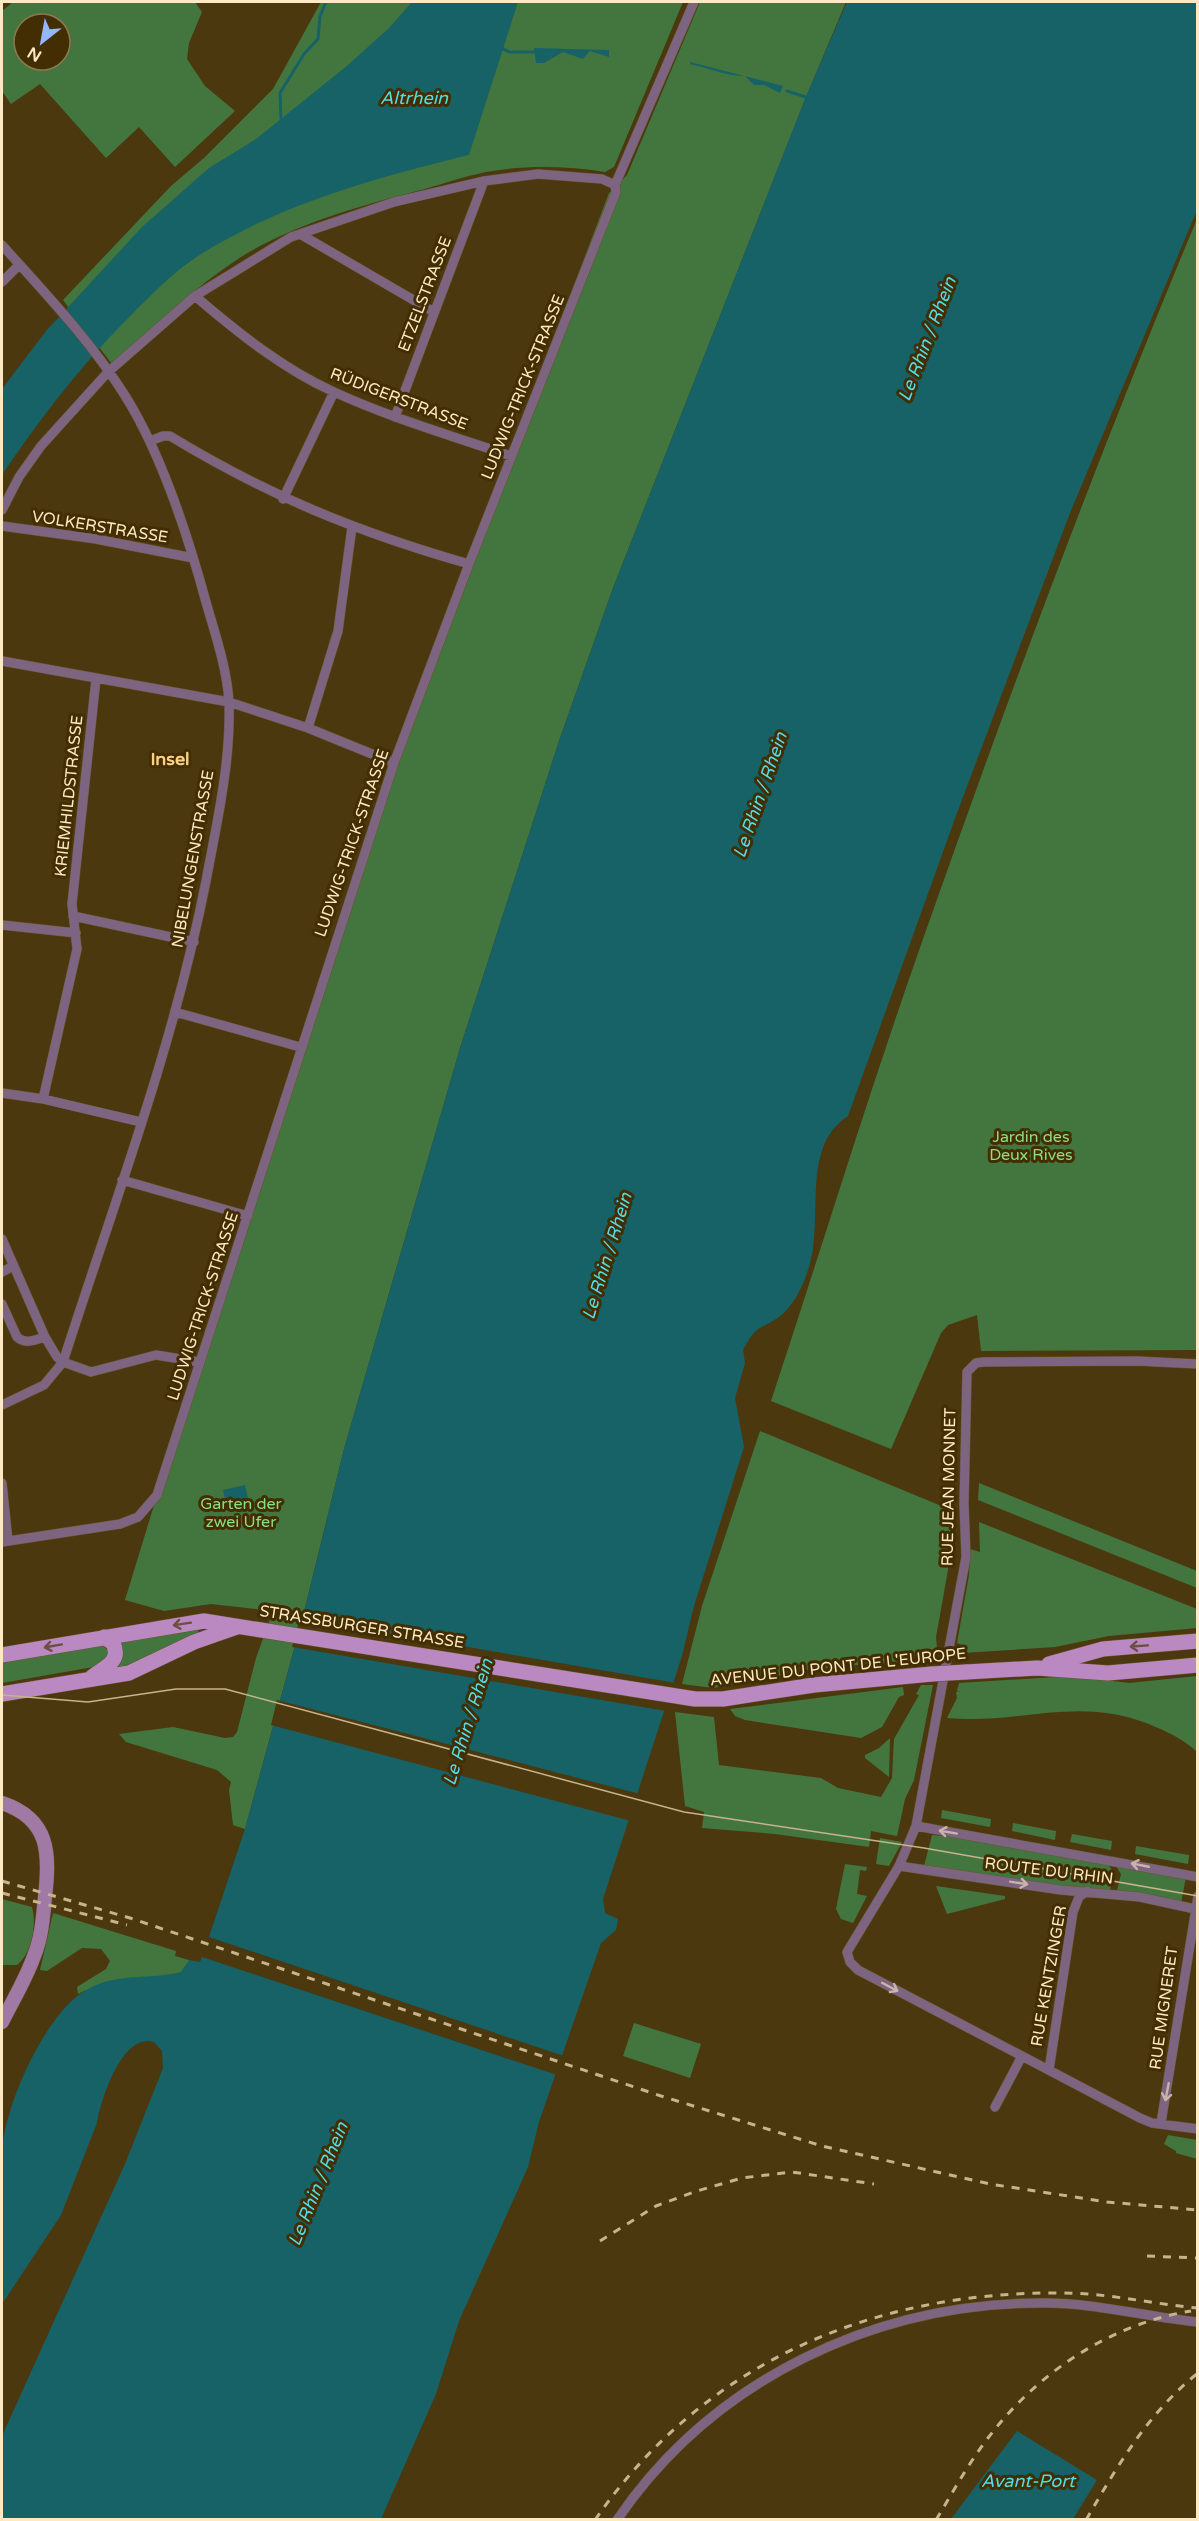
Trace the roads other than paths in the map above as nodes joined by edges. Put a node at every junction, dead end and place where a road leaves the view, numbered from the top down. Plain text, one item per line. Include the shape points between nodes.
1 (694, 2) edge
2 (484, 181) junction
3 (615, 185) junction
4 (300, 234) junction
5 (2, 245) edge
6 (19, 265) junction
7 (2, 282) edge
8 (195, 296) junction
9 (434, 312) junction
10 (108, 372) junction
11 (334, 392) junction
12 (396, 417) junction
13 (150, 441) junction
14 (511, 456) junction
15 (283, 499) junction
16 (2, 510) edge
17 (2, 526) edge
18 (352, 527) junction
19 (193, 558) junction
20 (469, 564) junction
21 (2, 662) edge
22 (96, 679) junction
23 (229, 702) junction
24 (308, 728) junction
25 (394, 763) junction
26 (73, 916) junction
27 (2, 925) edge
28 (76, 933) junction
29 (194, 942) junction
30 (175, 1012) junction
31 (300, 1047) junction
32 (2, 1093) edge
33 (43, 1099) junction
34 (141, 1122) junction
35 (122, 1180) junction
36 (248, 1216) junction
37 (2, 1239) edge
38 (14, 1266) junction
39 (2, 1272) edge
40 (2, 1304) edge
41 (45, 1337) junction
42 (63, 1362) junction
43 (199, 1362) junction
44 (1197, 1364) edge
45 (2, 1405) edge
46 (2, 1483) edge
47 (4, 1541) edge
48 (240, 1626) junction
49 (104, 1637) junction
50 (1197, 1641) edge
51 (2, 1655) edge
52 (1197, 1665) edge
53 (1037, 1668) junction
54 (90, 1680) junction
55 (2, 1694) edge
56 (679, 1696) joint
57 (2, 1803) edge
58 (916, 1826) junction
59 (899, 1866) junction
60 (1197, 1877) edge
61 (1087, 1891) junction
62 (1197, 1896) edge
63 (1195, 1910) junction
64 (2, 2022) edge
65 (1022, 2056) junction
66 (1049, 2070) junction
67 (995, 2107) dead end
68 (1161, 2123) junction
69 (1197, 2129) edge
70 (1197, 2322) edge
71 (617, 2520) edge

1 - 3 street, LUDWIG-TRICK-STRASSE
2 - 3 street via 538,174 602,179
2 - 4 street via 394,202
2 - 9 street, ETZELSTRASSE
3 - 14 street, LUDWIG-TRICK-STRASSE via 616,192
4 - 8 street
4 - 9 street
5 - 6 street, NIBELUNGENSTRASSE
6 - 7 street
6 - 10 street, NIBELUNGENSTRASSE
8 - 10 street
8 - 11 street, RÜDIGERSTRASSE via 238,333
9 - 12 street, ETZELSTRASSE
10 - 13 street, NIBELUNGENSTRASSE
10 - 16 street via 41,446
11 - 12 street, RÜDIGERSTRASSE
11 - 15 street
12 - 14 street, RÜDIGERSTRASSE
13 - 15 street via 170,436
13 - 19 street, NIBELUNGENSTRASSE
14 - 20 street, LUDWIG-TRICK-STRASSE
15 - 18 street
17 - 19 street, VOLKERSTRASSE
18 - 20 street
18 - 24 street via 338,631
19 - 23 street, NIBELUNGENSTRASSE via 220,653
20 - 25 street, LUDWIG-TRICK-STRASSE
21 - 22 street
22 - 23 street
22 - 26 street, KRIEMHILDSTRASSE
23 - 24 street
23 - 29 street, NIBELUNGENSTRASSE via 220,811
24 - 25 street
25 - 31 street, LUDWIG-TRICK-STRASSE
26 - 28 street, KRIEMHILDSTRASSE
26 - 29 street
27 - 28 street
28 - 33 street, KRIEMHILDSTRASSE via 77,949
29 - 30 street, NIBELUNGENSTRASSE
30 - 31 street
30 - 34 street, NIBELUNGENSTRASSE
31 - 36 street, LUDWIG-TRICK-STRASSE
32 - 33 street
33 - 34 street
34 - 35 street, NIBELUNGENSTRASSE
35 - 36 street
35 - 42 street, NIBELUNGENSTRASSE
36 - 43 street, LUDWIG-TRICK-STRASSE
37 - 38 street
38 - 39 street
38 - 41 street
40 - 41 street via 21,1341
41 - 42 street
42 - 43 street via 91,1372 156,1355
42 - 45 street via 44,1384
43 - 47 street, LUDWIG-TRICK-STRASSE via 161,1485 154,1502 138,1517 94,1529
44 - 58 street, RUE JEAN MONNET via 983,1362 967,1372 966,1557
46 - 47 street
48 -> 49 main road, STRASSBURGER STRASSE via 204,1621
48 - 54 main road, STRASSBURGER STRASSE via 194,1642 129,1673
48 - 56 main road, STRASSBURGER STRASSE
49 -> 51 main road, STRASSBURGER STRASSE
49 - 54 main road via 113,1643 115,1657 112,1664
50 -> 53 main road, AVENUE DU PONT DE L'EUROPE via 1103,1649
52 - 53 main road, AVENUE DU PONT DE L'EUROPE via 1108,1673
53 - 56 main road, AVENUE DU PONT DE L'EUROPE, bridge via 814,1685 723,1699
54 - 55 main road, STRASSBURGER STRASSE
57 - 64 street via 20,1811 33,1823 45,1841 49,1862 39,1942
58 - 59 street, RUE JEAN MONNET
60 -> 58 street, ROUTE DU RHIN
59 -> 61 street, ROUTE DU RHIN
59 -> 65 street, RUE JEAN MONNET via 847,1952 850,1962 858,1970
61 - 63 street, ROUTE DU RHIN via 1149,1898
61 - 66 street, RUE KENTZINGER via 1079,1897 1073,1912
62 - 63 street, RUE MIGNERET
63 -> 68 street, RUE MIGNERET
65 - 66 street
65 - 67 street
66 - 68 street via 1140,2118
68 - 69 street
70 - 71 street via 1112,2308 1046,2303 948,2311 887,2325 799,2360 720,2408 659,2465

